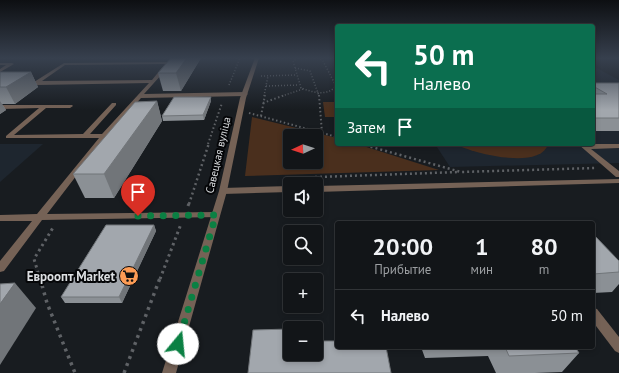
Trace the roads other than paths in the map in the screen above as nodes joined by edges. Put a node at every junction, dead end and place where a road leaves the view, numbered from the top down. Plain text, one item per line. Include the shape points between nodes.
1 (47, 75) edge
2 (158, 75) edge
3 (251, 75) edge
4 (153, 81) junction
5 (29, 83) dead end
6 (36, 83) junction
7 (245, 94) junction
8 (141, 96) junction
9 (114, 104) dead end
10 (45, 106) junction
11 (70, 106) dead end
12 (0, 107) edge
13 (84, 136) junction
14 (104, 136) junction
15 (595, 145) edge
16 (584, 146) edge
17 (619, 146) edge
18 (619, 175) edge
19 (619, 181) edge
20 (283, 189) edge
21 (323, 189) edge
22 (223, 191) junction
23 (216, 215) junction
24 (0, 218) edge
25 (39, 218) junction
26 (0, 268) edge
27 (595, 316) edge
28 (619, 347) edge
29 (170, 373) edge

1 - 6 street
2 - 4 street
3 - 7 street, Савецкая вуліца
4 - 6 street
4 - 8 street
5 - 6 street
7 - 8 street
7 - 22 street, Савецкая вуліца
8 - 14 street
9 - 13 street
10 - 11 street
10 - 12 street
10 - 13 street via 8,137
13 - 14 street
14 - 25 street
15 - 17 street
16 - 18 street
19 - 21 street
20 - 22 street
22 - 23 street, Савецкая вуліца
23 - 25 street
23 - 29 street, Савецкая вуліца
24 - 25 street
25 - 26 street
27 - 28 street

